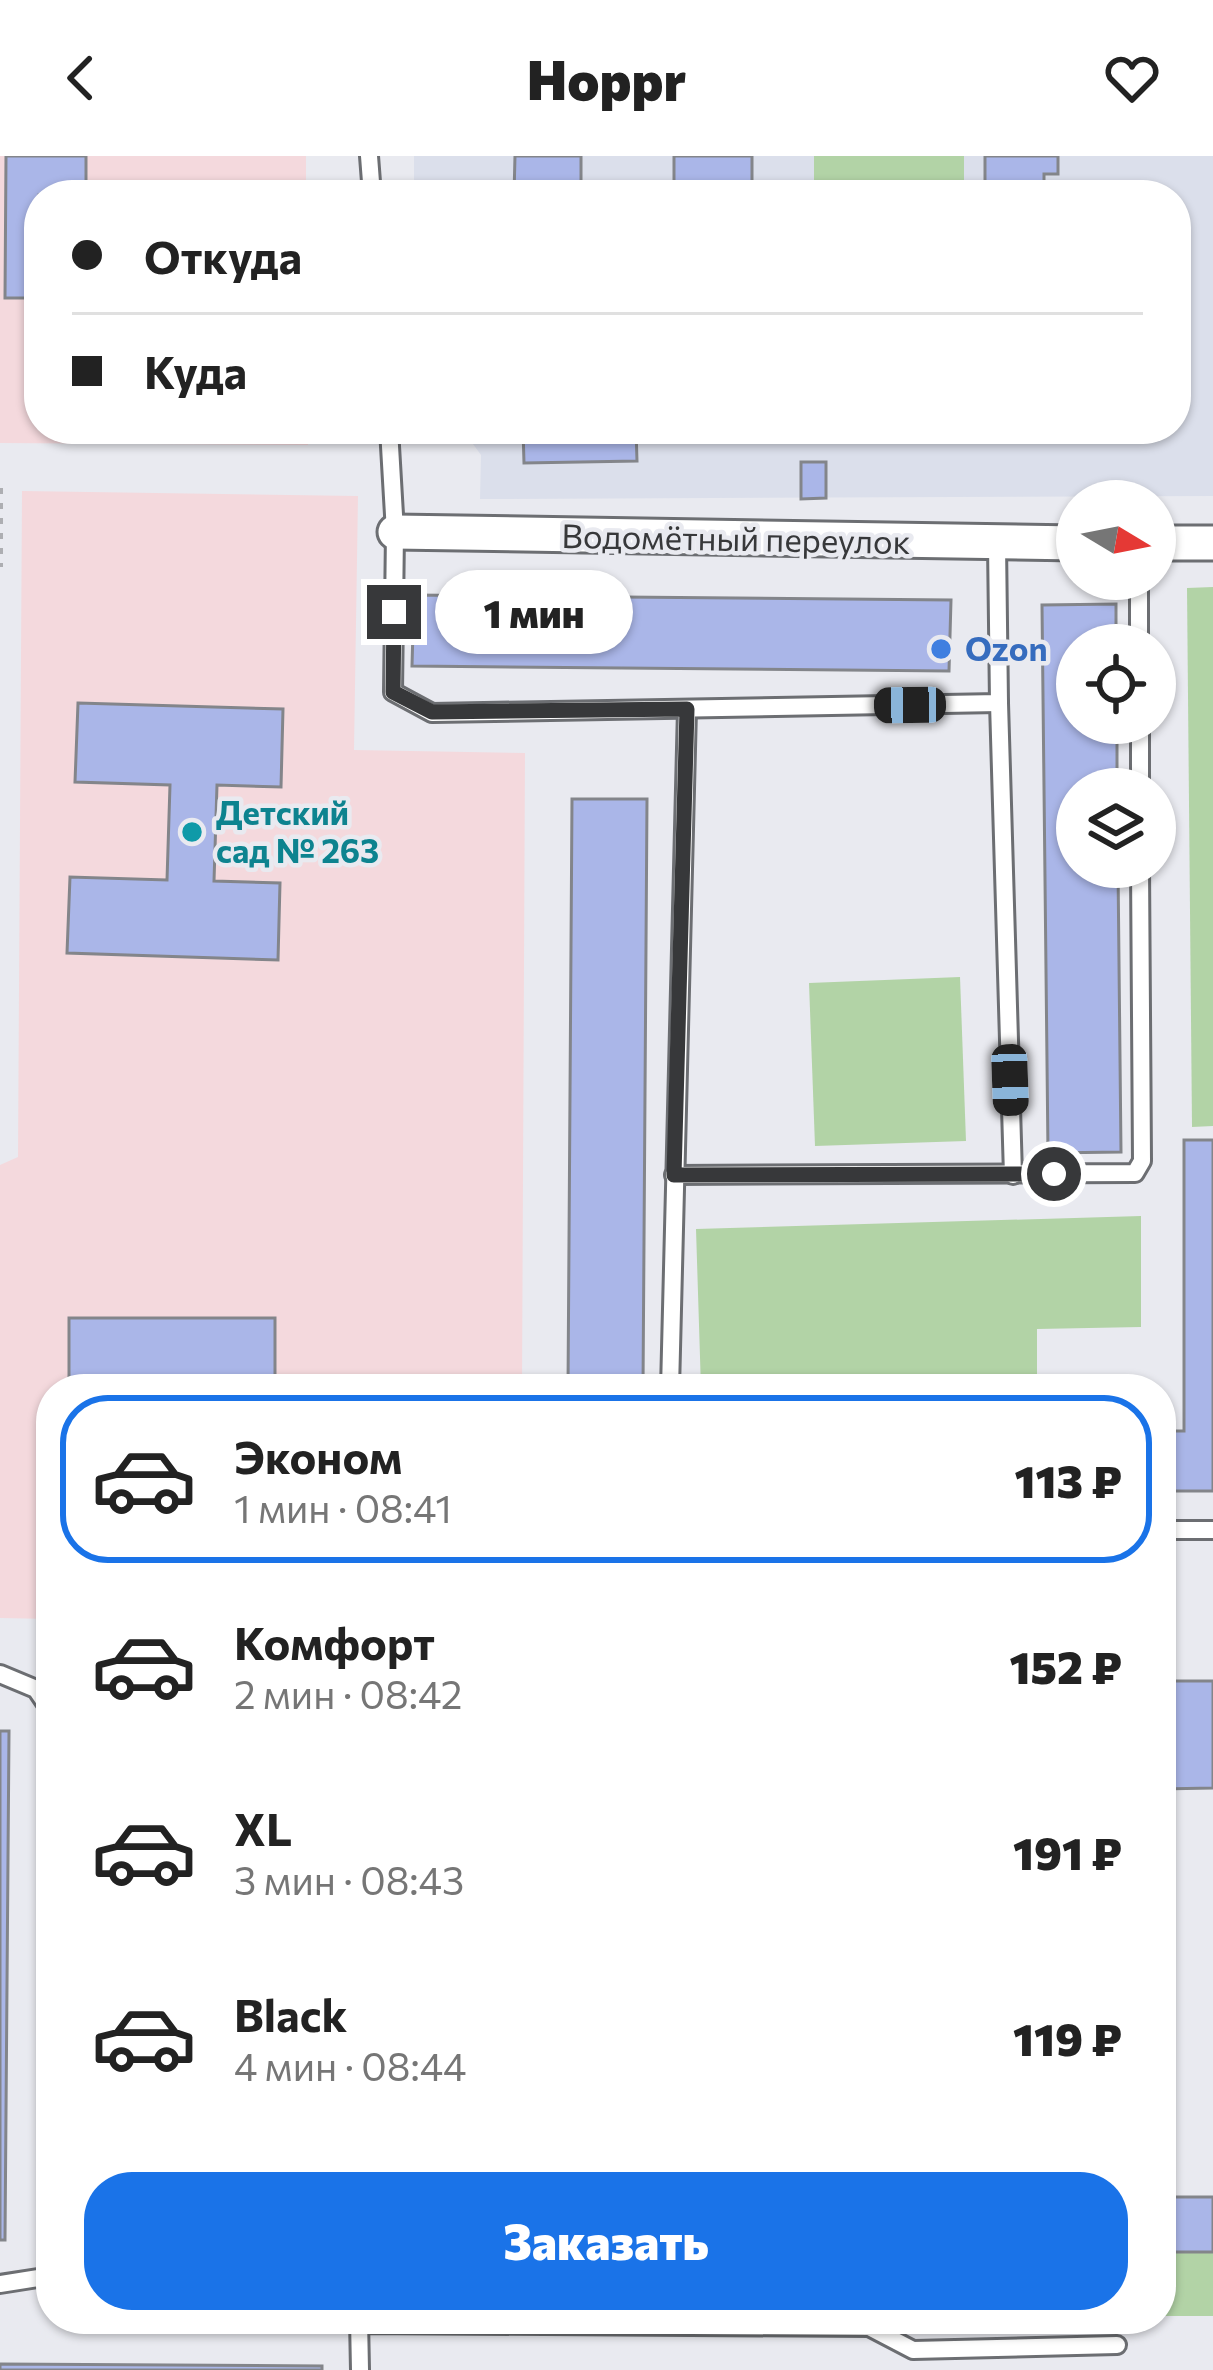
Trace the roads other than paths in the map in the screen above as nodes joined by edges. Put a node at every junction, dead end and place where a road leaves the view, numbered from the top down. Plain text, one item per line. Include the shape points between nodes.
1 (390, 444) edge
2 (395, 532) junction
3 (1176, 543) edge
4 (1213, 543) edge
5 (997, 544) junction
6 (1056, 544) edge
7 (999, 703) junction
8 (687, 709) junction
9 (1141, 888) edge
10 (1013, 1174) junction
11 (674, 1175) junction
12 (670, 1374) edge
13 (1176, 1530) edge
14 (1213, 1530) edge
15 (0, 1674) edge
16 (36, 1689) edge
17 (36, 2278) edge
18 (0, 2284) edge
19 (359, 2334) edge
20 (887, 2334) edge
21 (1118, 2345) dead end
22 (360, 2370) edge

1 - 2 lane
2 - 5 street, Водомётный переулок
2 - 8 lane via 393,692 432,712
3 - 4 street
5 - 6 street, Водомётный переулок
5 - 7 lane
7 - 8 lane
7 - 10 lane
8 - 11 lane
9 - 10 lane via 1142,1161 1136,1173
10 - 11 lane
11 - 12 lane
13 - 14 lane
15 - 16 lane
17 - 18 lane
19 - 22 lane
20 - 21 lane via 913,2350

